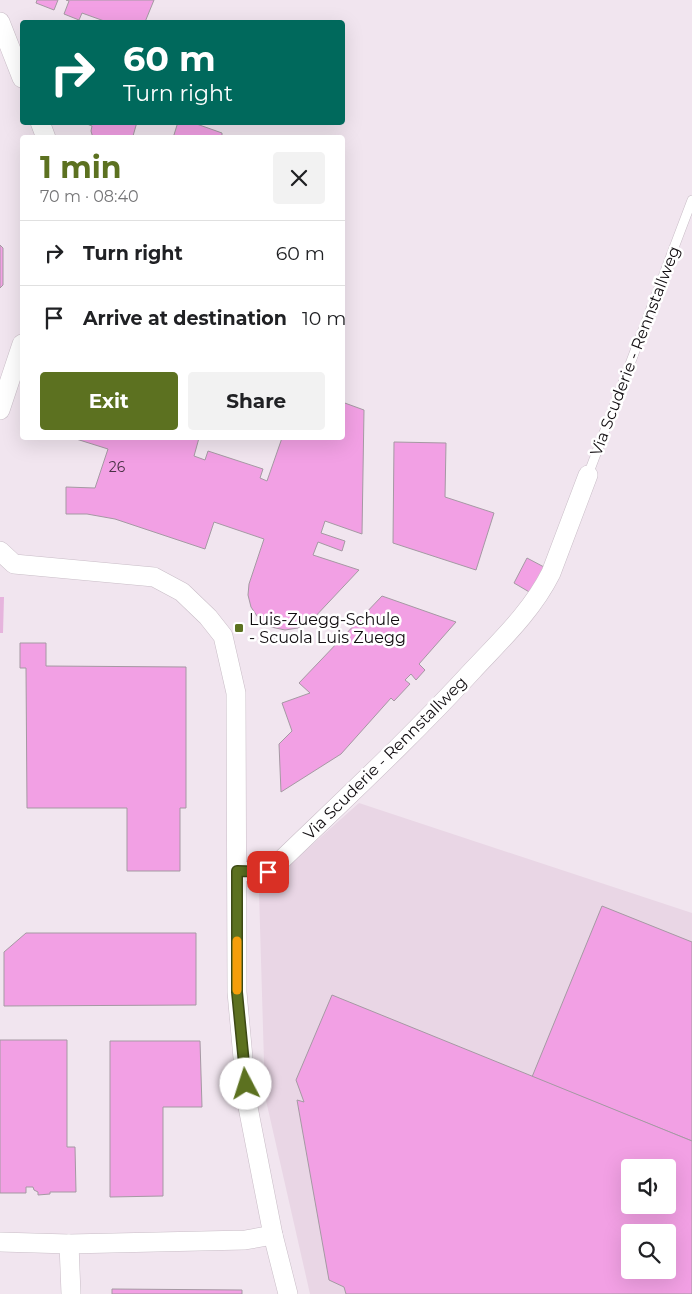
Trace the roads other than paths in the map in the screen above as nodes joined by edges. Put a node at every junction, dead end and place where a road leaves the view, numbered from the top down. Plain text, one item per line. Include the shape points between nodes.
1 (0, 22) edge
2 (20, 73) edge
3 (692, 200) edge
4 (20, 350) edge
5 (0, 410) edge
6 (588, 475) joint
7 (0, 551) edge
8 (237, 871) junction
9 (273, 1235) junction
10 (0, 1242) edge
11 (69, 1244) junction
12 (71, 1294) edge
13 (288, 1294) edge

1 - 2 street
3 - 6 lane, Via Scuderie - Rennstallweg
4 - 5 street
6 - 8 street, Via Scuderie - Rennstallweg via 551,573 521,619 426,721 268,872
7 - 8 street via 14,564 154,577 182,592 208,616 223,636 236,693
8 - 9 street via 237,992 247,1102
9 - 11 street via 245,1240
9 - 13 street
10 - 11 street
11 - 12 street

